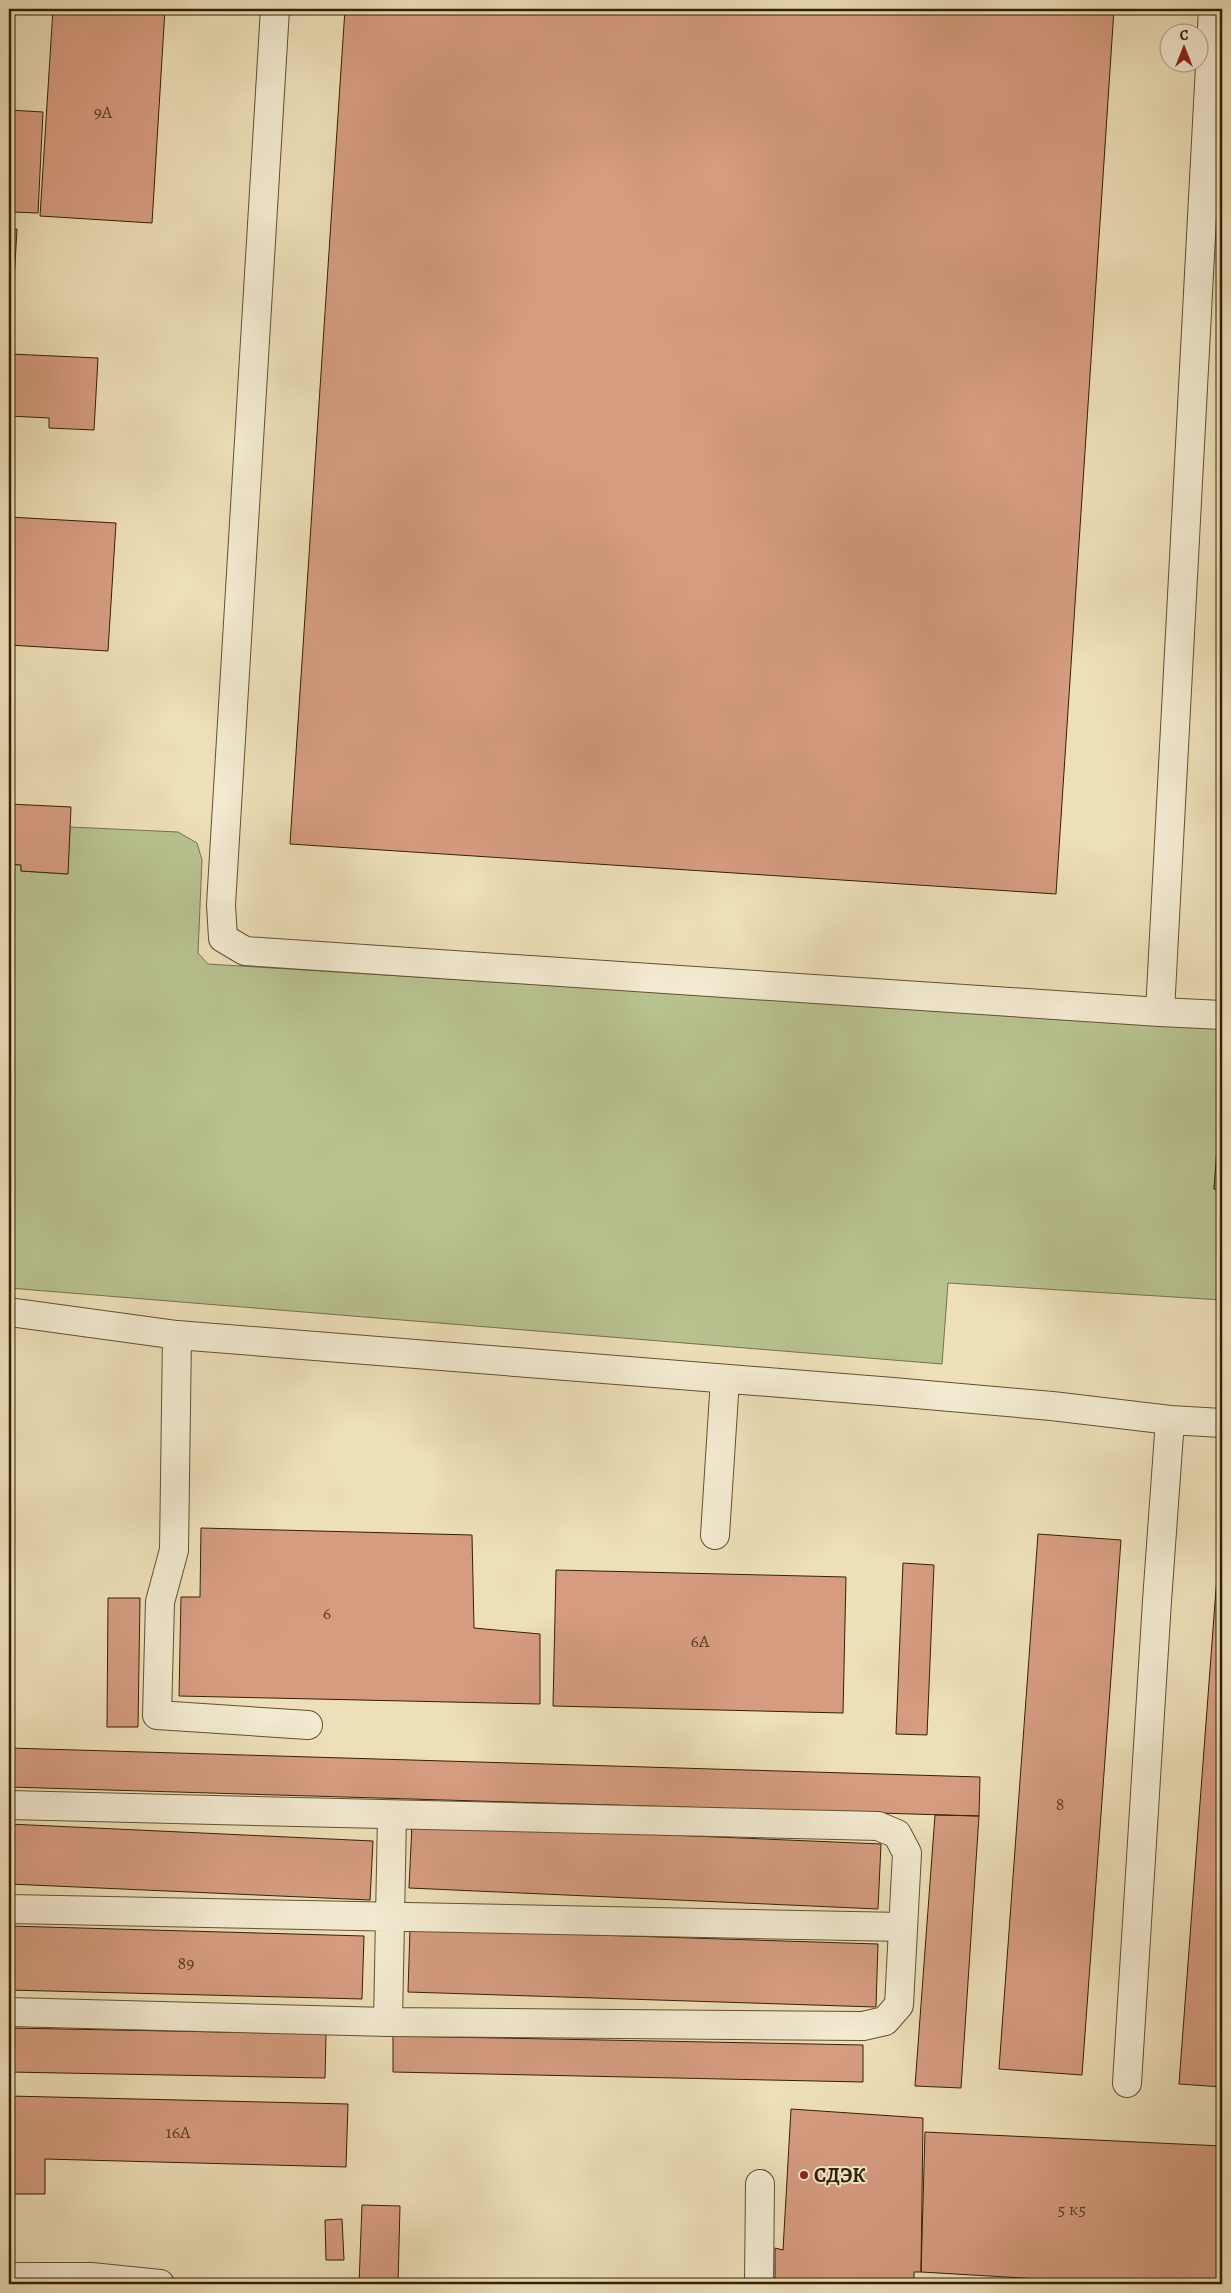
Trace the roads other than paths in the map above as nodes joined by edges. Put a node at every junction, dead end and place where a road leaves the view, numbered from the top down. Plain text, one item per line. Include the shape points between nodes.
1 (275, 9) edge
2 (1213, 9) edge
3 (1160, 1012) junction
4 (1222, 1015) edge
5 (9, 1312) edge
6 (177, 1335) junction
7 (725, 1379) junction
8 (1170, 1420) junction
9 (1222, 1423) edge
10 (715, 1535) dead end
11 (308, 1725) dead end
12 (9, 1805) edge
13 (392, 1815) junction
14 (9, 1909) edge
15 (390, 1917) junction
16 (903, 1927) junction
17 (9, 2012) edge
18 (388, 2022) junction
19 (1127, 2083) dead end
20 (760, 2184) dead end
21 (9, 2277) edge
22 (90, 2281) edge
23 (160, 2284) edge
24 (758, 2284) edge

1 - 3 lane via 222,895 223,938 245,951
2 - 3 lane
3 - 4 lane
5 - 6 lane
6 - 7 lane
6 - 11 lane via 174,1550 160,1602 157,1715
7 - 8 lane via 1032,1404
7 - 10 lane
8 - 9 lane
8 - 19 lane
12 - 13 lane
13 - 15 lane
13 - 16 lane via 878,1826 897,1834 906,1853
14 - 15 lane
15 - 16 lane
15 - 18 lane
16 - 18 lane via 899,2005 885,2021 863,2026
17 - 18 lane
20 - 24 lane
21 - 22 lane
22 - 23 lane

